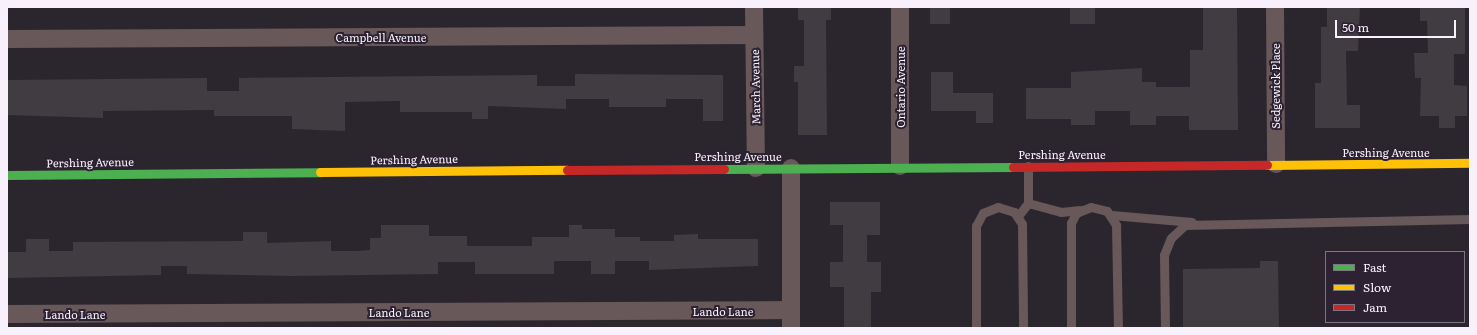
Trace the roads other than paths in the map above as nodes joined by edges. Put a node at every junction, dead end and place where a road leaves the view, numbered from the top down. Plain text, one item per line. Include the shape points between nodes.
1 (754, 7) edge
2 (900, 7) edge
3 (1275, 7) edge
4 (754, 35) junction
5 (7, 40) edge
6 (1470, 163) edge
7 (1276, 164) junction
8 (900, 166) junction
9 (1028, 166) junction
10 (756, 168) junction
11 (791, 168) junction
12 (7, 175) edge
13 (1028, 203) junction
14 (1080, 210) junction
15 (1112, 215) junction
16 (1018, 216) junction
17 (1470, 219) edge
18 (1196, 223) junction
19 (7, 314) edge
20 (791, 319) edge
21 (976, 328) edge
22 (1024, 328) edge
23 (1071, 328) edge
24 (1118, 328) edge
25 (1165, 328) edge

1 - 4 street, March Avenue
2 - 8 street, Ontario Avenue
3 - 7 street, Sedgewick Place
4 - 5 street, Campbell Avenue
4 - 10 street, March Avenue
6 - 7 street, Pershing Avenue
7 - 9 street, Pershing Avenue
8 - 9 street, Pershing Avenue
8 - 11 street, Pershing Avenue
9 - 13 lane
10 - 11 street, Pershing Avenue
10 - 12 street, Pershing Avenue
11 - 20 street
13 - 14 lane via 1061,212
13 - 16 lane
14 - 15 lane via 1096,207
14 - 23 lane via 1072,218 1070,231
15 - 18 lane
15 - 24 lane via 1117,232
16 - 21 lane via 1006,208 995,207 983,213 976,223
16 - 22 lane via 1022,230
17 - 18 lane
18 - 25 lane via 1177,231 1164,256
19 - 20 street, Lando Lane

